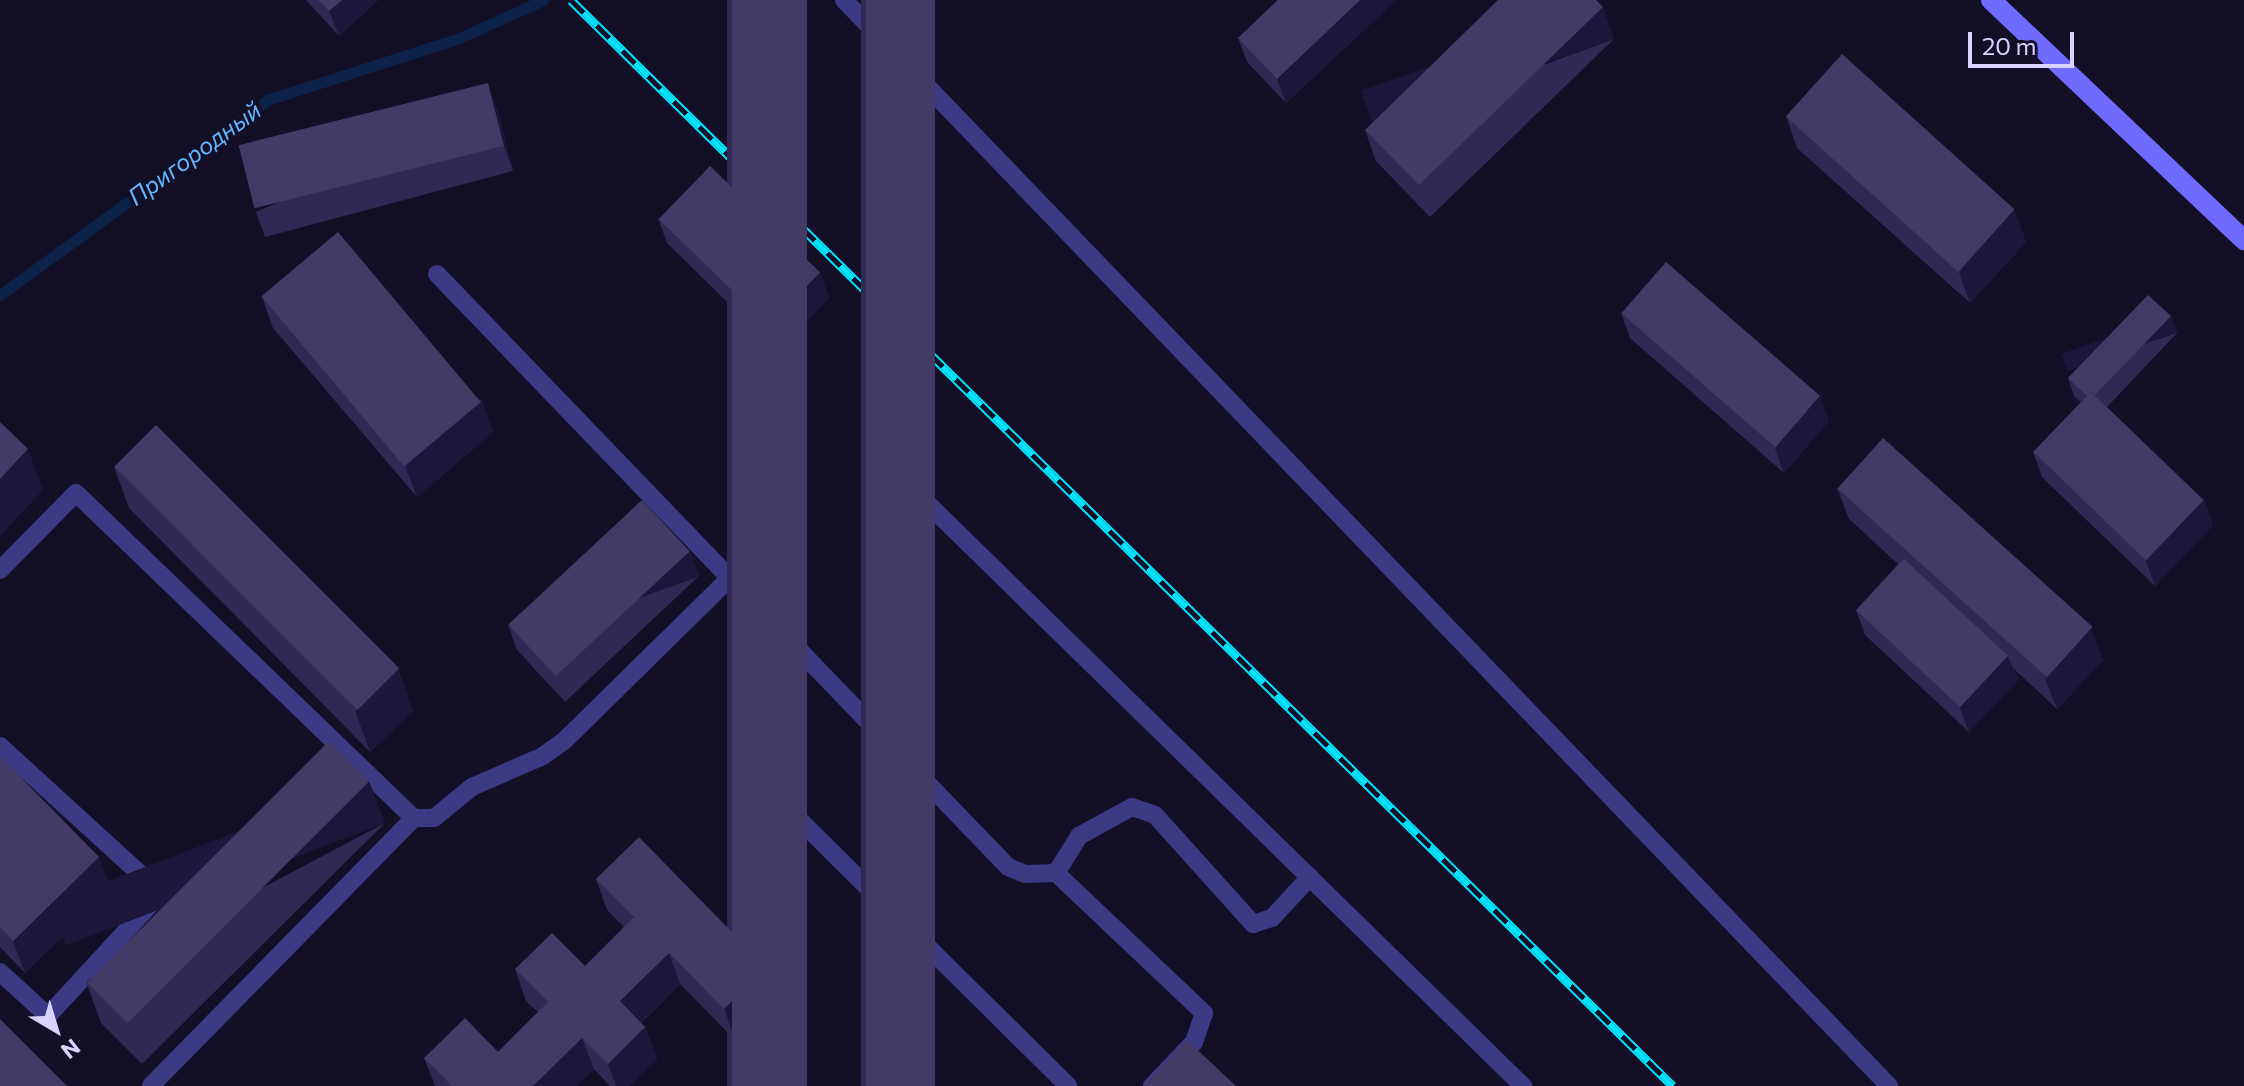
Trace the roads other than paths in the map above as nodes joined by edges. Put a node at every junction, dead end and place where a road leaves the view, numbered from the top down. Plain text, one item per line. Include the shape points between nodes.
1 (844, 0) edge
2 (1991, 0) edge
3 (2244, 240) edge
4 (437, 274) dead end
5 (927, 503) dead end
6 (0, 570) edge
7 (728, 580) junction
8 (0, 746) edge
9 (754, 775) dead end
10 (414, 818) junction
11 (1056, 873) junction
12 (1310, 877) junction
13 (0, 972) edge
14 (151, 1086) edge
15 (1068, 1086) edge
16 (1152, 1086) edge
17 (1523, 1086) edge
18 (1889, 1086) edge

1 - 18 lane
2 - 3 main road
4 - 7 lane
5 - 12 lane
6 - 10 lane via 76,493
7 - 10 lane via 565,740 527,764 472,787 434,818
7 - 11 lane via 1008,867 1025,874
8 - 13 lane via 161,893 48,1016
9 - 15 lane
10 - 14 lane
11 - 12 lane via 1079,836 1132,807 1155,815 1253,924 1272,918
11 - 16 lane via 1204,1013 1194,1042
12 - 17 lane

